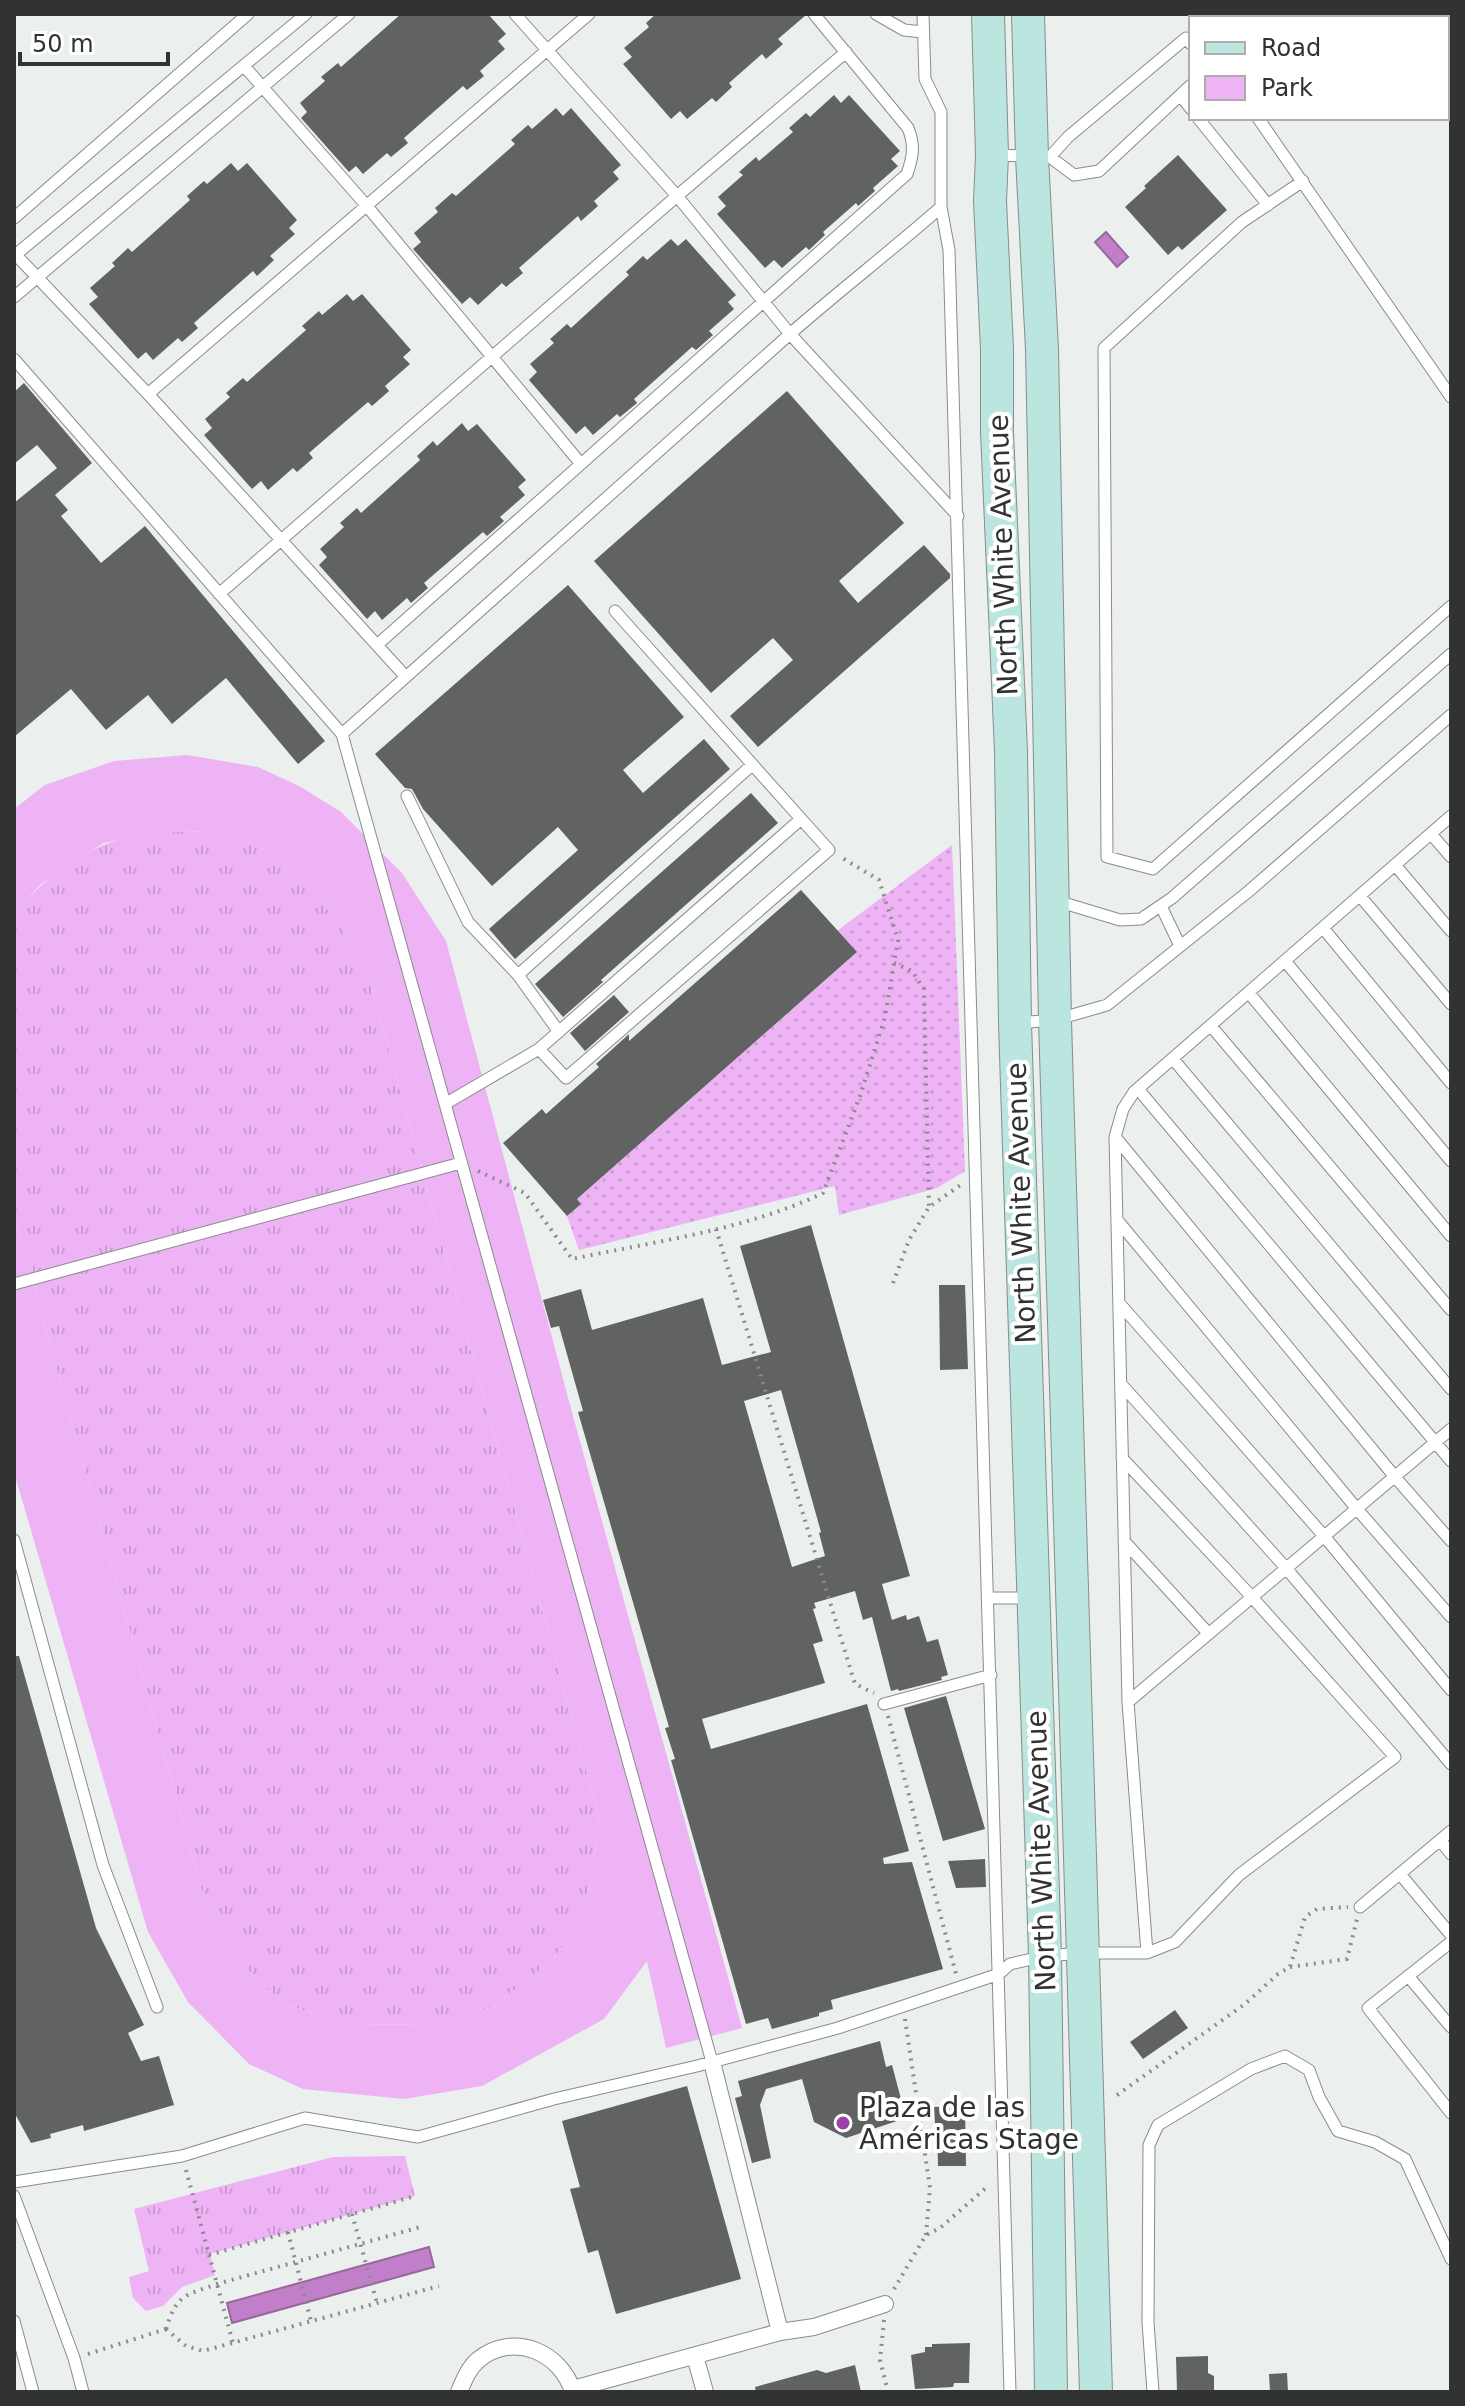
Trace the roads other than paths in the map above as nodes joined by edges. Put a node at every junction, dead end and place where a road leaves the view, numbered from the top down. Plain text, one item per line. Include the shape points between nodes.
1 (248, 14) edge
2 (306, 14) edge
3 (349, 14) edge
4 (515, 14) edge
5 (589, 14) edge
6 (814, 14) edge
7 (876, 14) edge
8 (923, 14) edge
9 (988, 14) edge
10 (1028, 14) edge
11 (923, 32) junction
12 (1188, 41) edge
13 (545, 50) junction
14 (846, 52) junction
15 (244, 66) junction
16 (262, 86) junction
17 (1189, 87) edge
18 (1181, 96) junction
19 (1189, 106) edge
20 (1200, 120) edge
21 (1259, 120) edge
22 (992, 155) junction
23 (1041, 157) junction
24 (1303, 181) junction
25 (677, 196) junction
26 (366, 205) junction
27 (1268, 205) junction
28 (941, 207) junction
29 (14, 218) edge
30 (15, 255) edge
31 (37, 278) junction
32 (14, 297) edge
33 (763, 301) junction
34 (790, 334) junction
35 (493, 355) junction
36 (14, 359) edge
37 (148, 394) junction
38 (1451, 397) edge
39 (581, 464) junction
40 (958, 516) junction
41 (281, 539) junction
42 (219, 594) junction
43 (1451, 606) edge
44 (615, 611) dead end
45 (377, 645) junction
46 (1451, 654) edge
47 (406, 677) junction
48 (1451, 715) edge
49 (342, 734) junction
50 (752, 765) junction
51 (407, 796) dead end
52 (1451, 816) edge
53 (801, 819) junction
54 (1431, 834) junction
55 (1451, 857) edge
56 (1395, 865) junction
57 (1360, 896) junction
58 (1053, 899) junction
59 (1161, 906) junction
60 (1323, 928) junction
61 (1451, 931) edge
62 (1180, 946) junction
63 (1285, 961) junction
64 (518, 975) junction
65 (1249, 993) junction
66 (1451, 1004) edge
67 (1055, 1020) junction
68 (1015, 1023) junction
69 (1211, 1026) junction
70 (559, 1032) junction
71 (539, 1049) junction
72 (1173, 1059) junction
73 (1451, 1083) edge
74 (1138, 1089) junction
75 (445, 1104) junction
76 (1115, 1137) junction
77 (1451, 1161) edge
78 (461, 1163) junction
79 (1117, 1220) junction
80 (1451, 1236) edge
81 (14, 1284) edge
82 (1119, 1303) junction
83 (1451, 1310) edge
84 (1121, 1384) junction
85 (1451, 1389) edge
86 (1451, 1429) edge
87 (1435, 1442) junction
88 (1122, 1458) junction
89 (1451, 1461) edge
90 (1395, 1477) junction
91 (1357, 1509) junction
92 (1324, 1536) junction
93 (14, 1540) edge
94 (1124, 1541) junction
95 (1451, 1541) edge
96 (1286, 1568) junction
97 (1251, 1596) junction
98 (989, 1598) junction
99 (1034, 1598) junction
100 (1451, 1617) edge
101 (1208, 1633) junction
102 (991, 1675) junction
103 (1451, 1690) edge
104 (1128, 1702) junction
105 (884, 1704) road end
106 (1451, 1764) edge
107 (1451, 1831) edge
108 (1440, 1840) junction
109 (1451, 1854) edge
110 (1400, 1874) junction
111 (1360, 1907) road end
112 (1451, 1935) edge
113 (1451, 1942) edge
114 (1083, 1953) junction
115 (1147, 1953) junction
116 (1045, 1956) junction
117 (999, 1974) junction
118 (1408, 1976) junction
119 (157, 2007) dead end
120 (1451, 2027) edge
121 (712, 2062) junction
122 (1451, 2113) edge
123 (14, 2182) edge
124 (14, 2196) edge
125 (1451, 2259) edge
126 (885, 2304) road end
127 (14, 2321) edge
128 (780, 2332) junction
129 (695, 2356) junction
130 (573, 2391) edge
131 (33, 2392) edge
132 (83, 2392) edge
133 (459, 2392) edge
134 (705, 2392) edge
135 (1010, 2392) edge
136 (1051, 2392) edge
137 (1096, 2392) edge
138 (1153, 2392) edge

1 - 29 lane
2 - 15 lane
3 - 16 lane
4 - 13 lane
5 - 13 lane
6 - 14 lane
7 - 11 lane via 904,30
8 - 11 lane
9 - 22 main road, North White Avenue
10 - 23 main road, North White Avenue
11 - 28 lane via 925,79 941,112
12 - 23 lane
13 - 25 lane
13 - 26 lane
14 - 25 lane
14 - 33 lane via 908,128 913,158 907,174
15 - 16 lane
15 - 30 lane
16 - 26 lane
16 - 31 lane
17 - 18 lane
18 - 19 lane
18 - 23 lane via 1099,171 1074,175
20 - 27 lane
21 - 24 lane
22 - 23 lane
22 - 68 main road, North White Avenue
23 - 58 main road, North White Avenue
24 - 27 lane
24 - 38 lane
25 - 33 lane
25 - 35 lane
26 - 35 lane
26 - 37 lane
27 - 43 lane via 1242,222 1104,348 1107,857 1153,869
28 - 34 lane
28 - 40 lane via 949,250
30 - 31 lane
31 - 32 lane
31 - 37 lane
33 - 34 lane
33 - 39 lane
34 - 40 lane
34 - 47 lane
35 - 39 lane
35 - 41 lane
36 - 42 lane
37 - 41 lane
39 - 45 lane
40 - 98 lane
41 - 42 lane
41 - 45 lane
42 - 49 lane
44 - 50 lane
45 - 47 lane
46 - 59 lane
47 - 49 lane
48 - 62 lane
49 - 75 lane
50 - 53 lane
50 - 64 lane
51 - 64 lane via 468,922
52 - 54 lane
53 - 70 lane
53 - 71 lane via 829,850 566,1078
54 - 55 lane
54 - 56 lane
56 - 57 lane
56 - 61 lane
57 - 60 lane
57 - 66 lane
58 - 59 lane via 1120,920 1141,919
58 - 67 main road, North White Avenue
59 - 62 lane
60 - 63 lane
60 - 73 lane
62 - 67 lane via 1107,1005
63 - 65 lane
63 - 77 lane
64 - 70 lane
65 - 69 lane
65 - 80 lane
67 - 68 lane
67 - 114 main road, North White Avenue
68 - 99 main road, North White Avenue
69 - 72 lane
69 - 83 lane
70 - 71 lane
71 - 75 lane
72 - 74 lane
72 - 85 lane
74 - 76 lane via 1123,1109
74 - 87 lane
75 - 78 lane
76 - 79 lane
76 - 90 lane
78 - 81 lane
78 - 121 lane
79 - 82 lane
79 - 91 lane
82 - 84 lane
82 - 92 lane
84 - 88 lane
84 - 96 lane
86 - 87 lane
87 - 89 lane
87 - 90 lane
88 - 94 lane
88 - 97 lane
90 - 91 lane
90 - 95 lane
91 - 92 lane
91 - 100 lane
92 - 96 lane
92 - 103 lane
93 - 119 lane via 103,1865
94 - 101 lane
94 - 104 lane
96 - 97 lane
96 - 106 lane
97 - 101 lane
97 - 115 lane via 1395,1757 1239,1875 1175,1942
98 - 99 lane
98 - 102 lane
99 - 116 main road, North White Avenue
101 - 104 lane
102 - 105 lane
102 - 117 lane
104 - 115 lane
107 - 108 lane
108 - 109 lane
108 - 110 lane
110 - 111 lane
110 - 112 lane
113 - 118 lane
114 - 115 lane
114 - 116 lane
114 - 137 main road, North White Avenue
116 - 117 lane via 1010,1964
116 - 136 main road, North White Avenue
117 - 121 lane via 838,2028
117 - 135 lane
118 - 120 lane
118 - 122 lane via 1368,2008
121 - 123 lane via 418,2137 305,2118 182,2156
121 - 128 street
124 - 132 lane
125 - 138 lane via 1405,2159 1375,2142 1338,2131 1309,2070 1285,2056 1251,2069 1158,2125 1149,2145
126 - 128 street
127 - 131 lane
128 - 129 street
129 - 130 street
129 - 134 street
130 - 133 street via 552,2358 515,2346 479,2359

